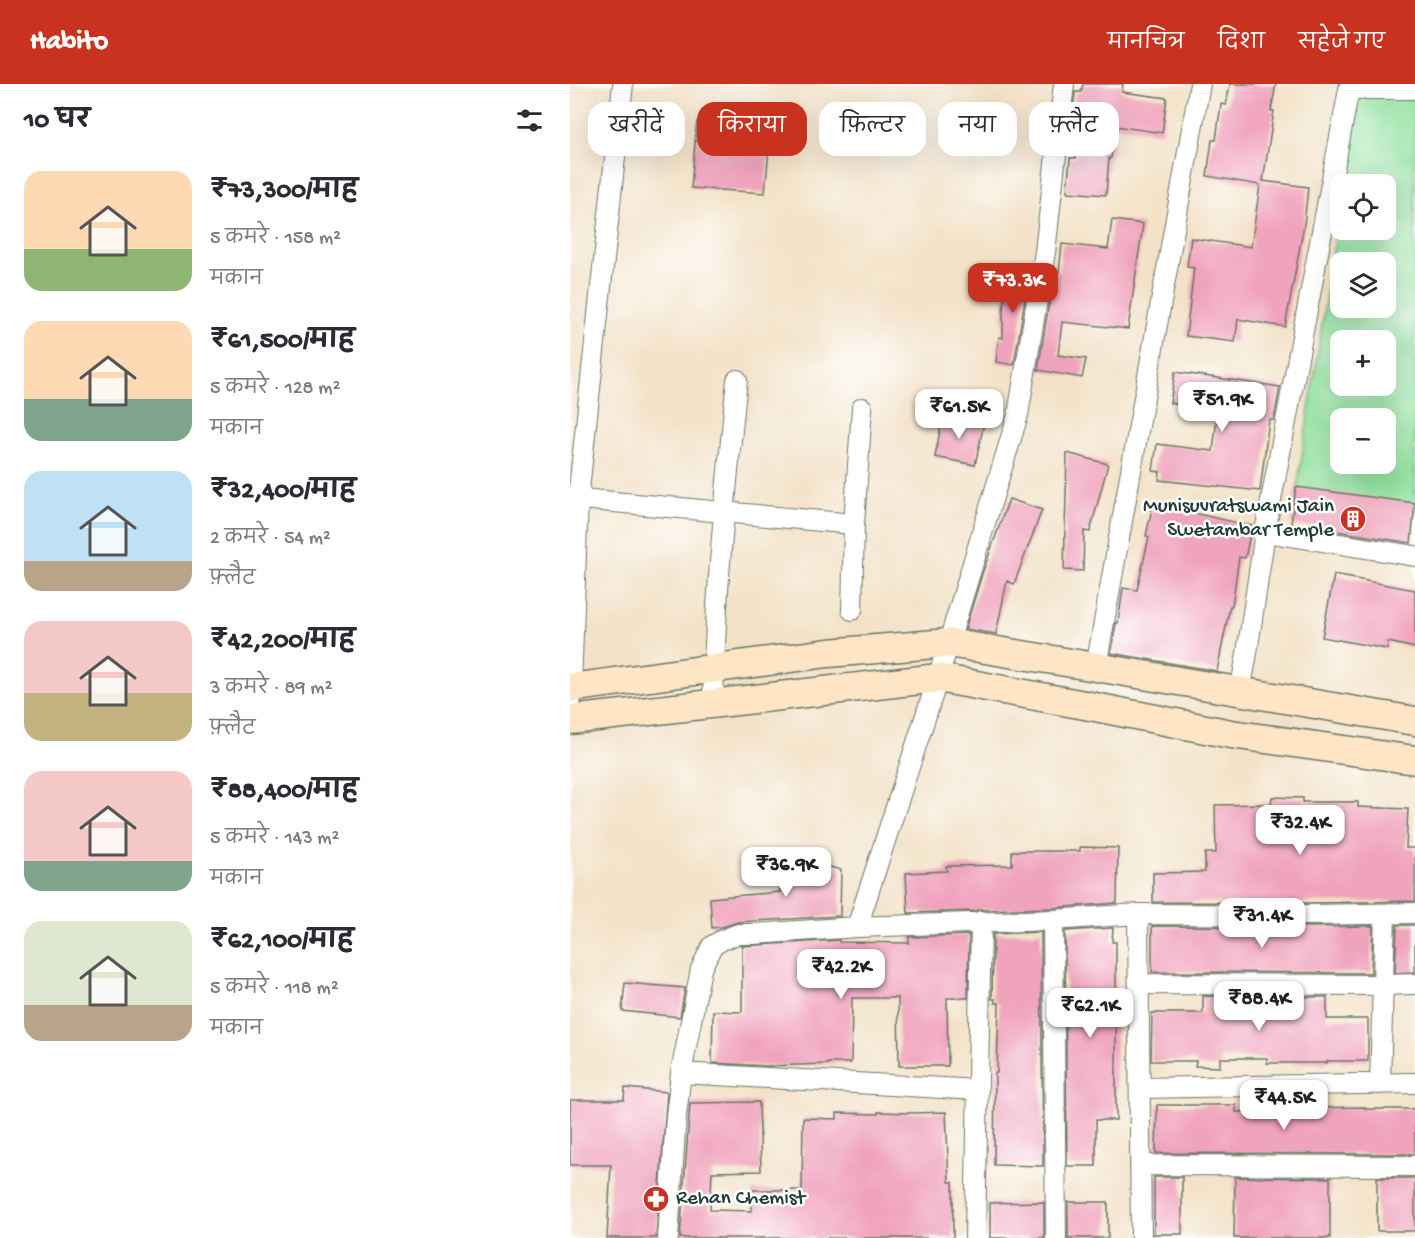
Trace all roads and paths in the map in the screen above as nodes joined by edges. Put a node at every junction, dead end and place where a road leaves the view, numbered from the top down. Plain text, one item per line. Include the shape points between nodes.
1 (623, 84) edge
2 (1064, 84) edge
3 (1200, 84) edge
4 (1349, 86) edge
5 (1415, 89) edge
6 (737, 380) dead end
7 (862, 408) dead end
8 (574, 498) edge
9 (724, 512) junction
10 (854, 524) junction
11 (1265, 532) junction
12 (1415, 556) edge
13 (852, 610) dead end
14 (948, 643) junction
15 (1096, 667) junction
16 (714, 669) junction
17 (938, 678) junction
18 (570, 688) edge
19 (1240, 692) junction
20 (713, 704) junction
21 (570, 713) edge
22 (570, 720) edge
23 (1415, 721) edge
24 (1231, 734) junction
25 (1415, 760) edge
26 (1138, 914) junction
27 (1385, 914) junction
28 (1415, 914) edge
29 (1053, 920) junction
30 (981, 921) junction
31 (857, 927) junction
32 (1139, 984) junction
33 (1415, 984) edge
34 (1382, 985) junction
35 (681, 1072) junction
36 (1415, 1083) edge
37 (1380, 1084) junction
38 (1140, 1088) junction
39 (978, 1090) junction
40 (1140, 1165) junction
41 (1415, 1166) edge
42 (668, 1238) edge
43 (975, 1238) edge
44 (1056, 1238) edge
45 (1141, 1238) edge

1 - 8 street
2 - 14 street via 1046,252 1018,415
3 - 15 street
4 - 5 street
4 - 11 street
6 - 9 street
7 - 10 street
8 - 9 street
8 - 18 street
9 - 10 street
9 - 16 street
10 - 13 street
11 - 12 street
11 - 19 street
14 - 15 main road
14 - 16 main road via 828,653
14 - 17 street
15 - 19 main road
16 - 18 main road
16 - 20 street
17 - 20 main road
17 - 24 main road
17 - 31 street
18 - 21 street
19 - 23 main road
19 - 24 main road
20 - 22 main road
24 - 25 main road
26 - 27 street
26 - 29 street
26 - 32 street
27 - 28 street
27 - 34 street
29 - 30 street
29 - 44 street
30 - 31 street
30 - 39 street
31 - 35 street via 738,934 712,946 701,969
32 - 34 street
32 - 38 street
33 - 34 street
34 - 37 street
35 - 39 street
35 - 42 street
36 - 37 street
37 - 38 street
38 - 40 street
39 - 43 street
40 - 41 street
40 - 45 street

